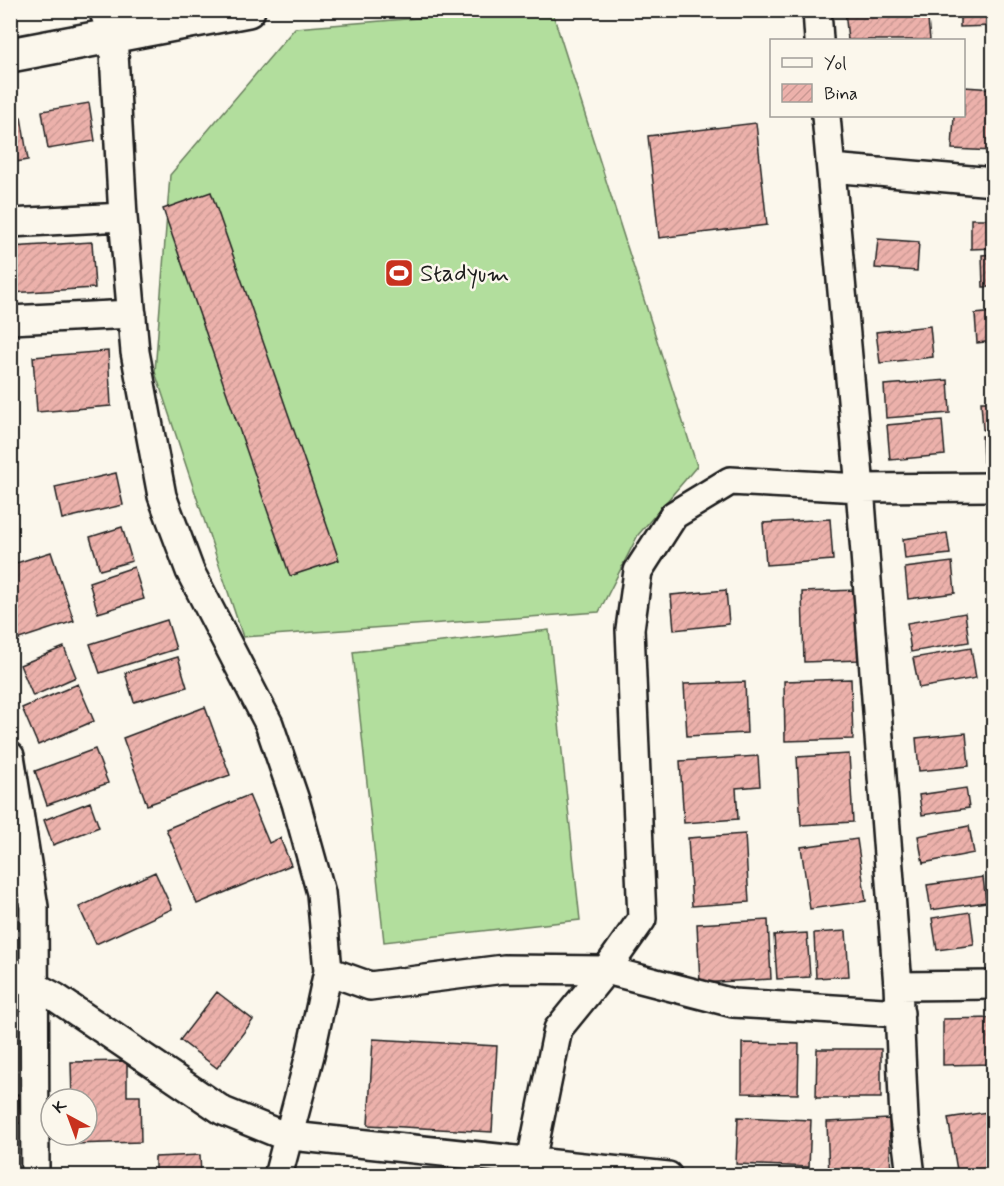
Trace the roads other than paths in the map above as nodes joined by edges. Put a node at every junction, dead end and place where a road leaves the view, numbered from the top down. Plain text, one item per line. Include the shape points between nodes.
1 (248, 10) edge
2 (817, 10) edge
3 (108, 23) edge
4 (819, 39) edge
5 (10, 55) edge
6 (826, 117) edge
7 (831, 168) junction
8 (993, 182) edge
9 (123, 217) junction
10 (10, 223) edge
11 (132, 314) junction
12 (10, 320) edge
13 (993, 487) edge
14 (860, 488) junction
15 (10, 756) edge
16 (606, 970) junction
17 (328, 971) junction
18 (10, 973) edge
19 (993, 985) edge
20 (898, 986) junction
21 (36, 987) junction
22 (900, 1013) junction
23 (290, 1136) junction
24 (530, 1168) edge
25 (35, 1176) edge
26 (279, 1176) edge
27 (668, 1176) edge
28 (911, 1176) edge

1 - 3 street
2 - 4 street
3 - 5 street
3 - 9 street
6 - 7 street
7 - 8 street
7 - 14 street
9 - 10 street
9 - 11 street
11 - 12 street
11 - 17 street via 135,352 162,496 190,572 269,724 297,803 321,893
13 - 14 street
14 - 16 street via 730,481 674,515 638,571 630,629 642,919
14 - 20 street
15 - 21 street via 34,907
16 - 17 street via 504,969 370,986
16 - 22 street via 733,1003
16 - 24 street via 558,1029
17 - 23 street
18 - 21 street
19 - 20 street
20 - 22 street
21 - 23 street via 223,1111
21 - 25 street
22 - 28 street via 904,1119
23 - 24 street
23 - 26 street
24 - 27 street

